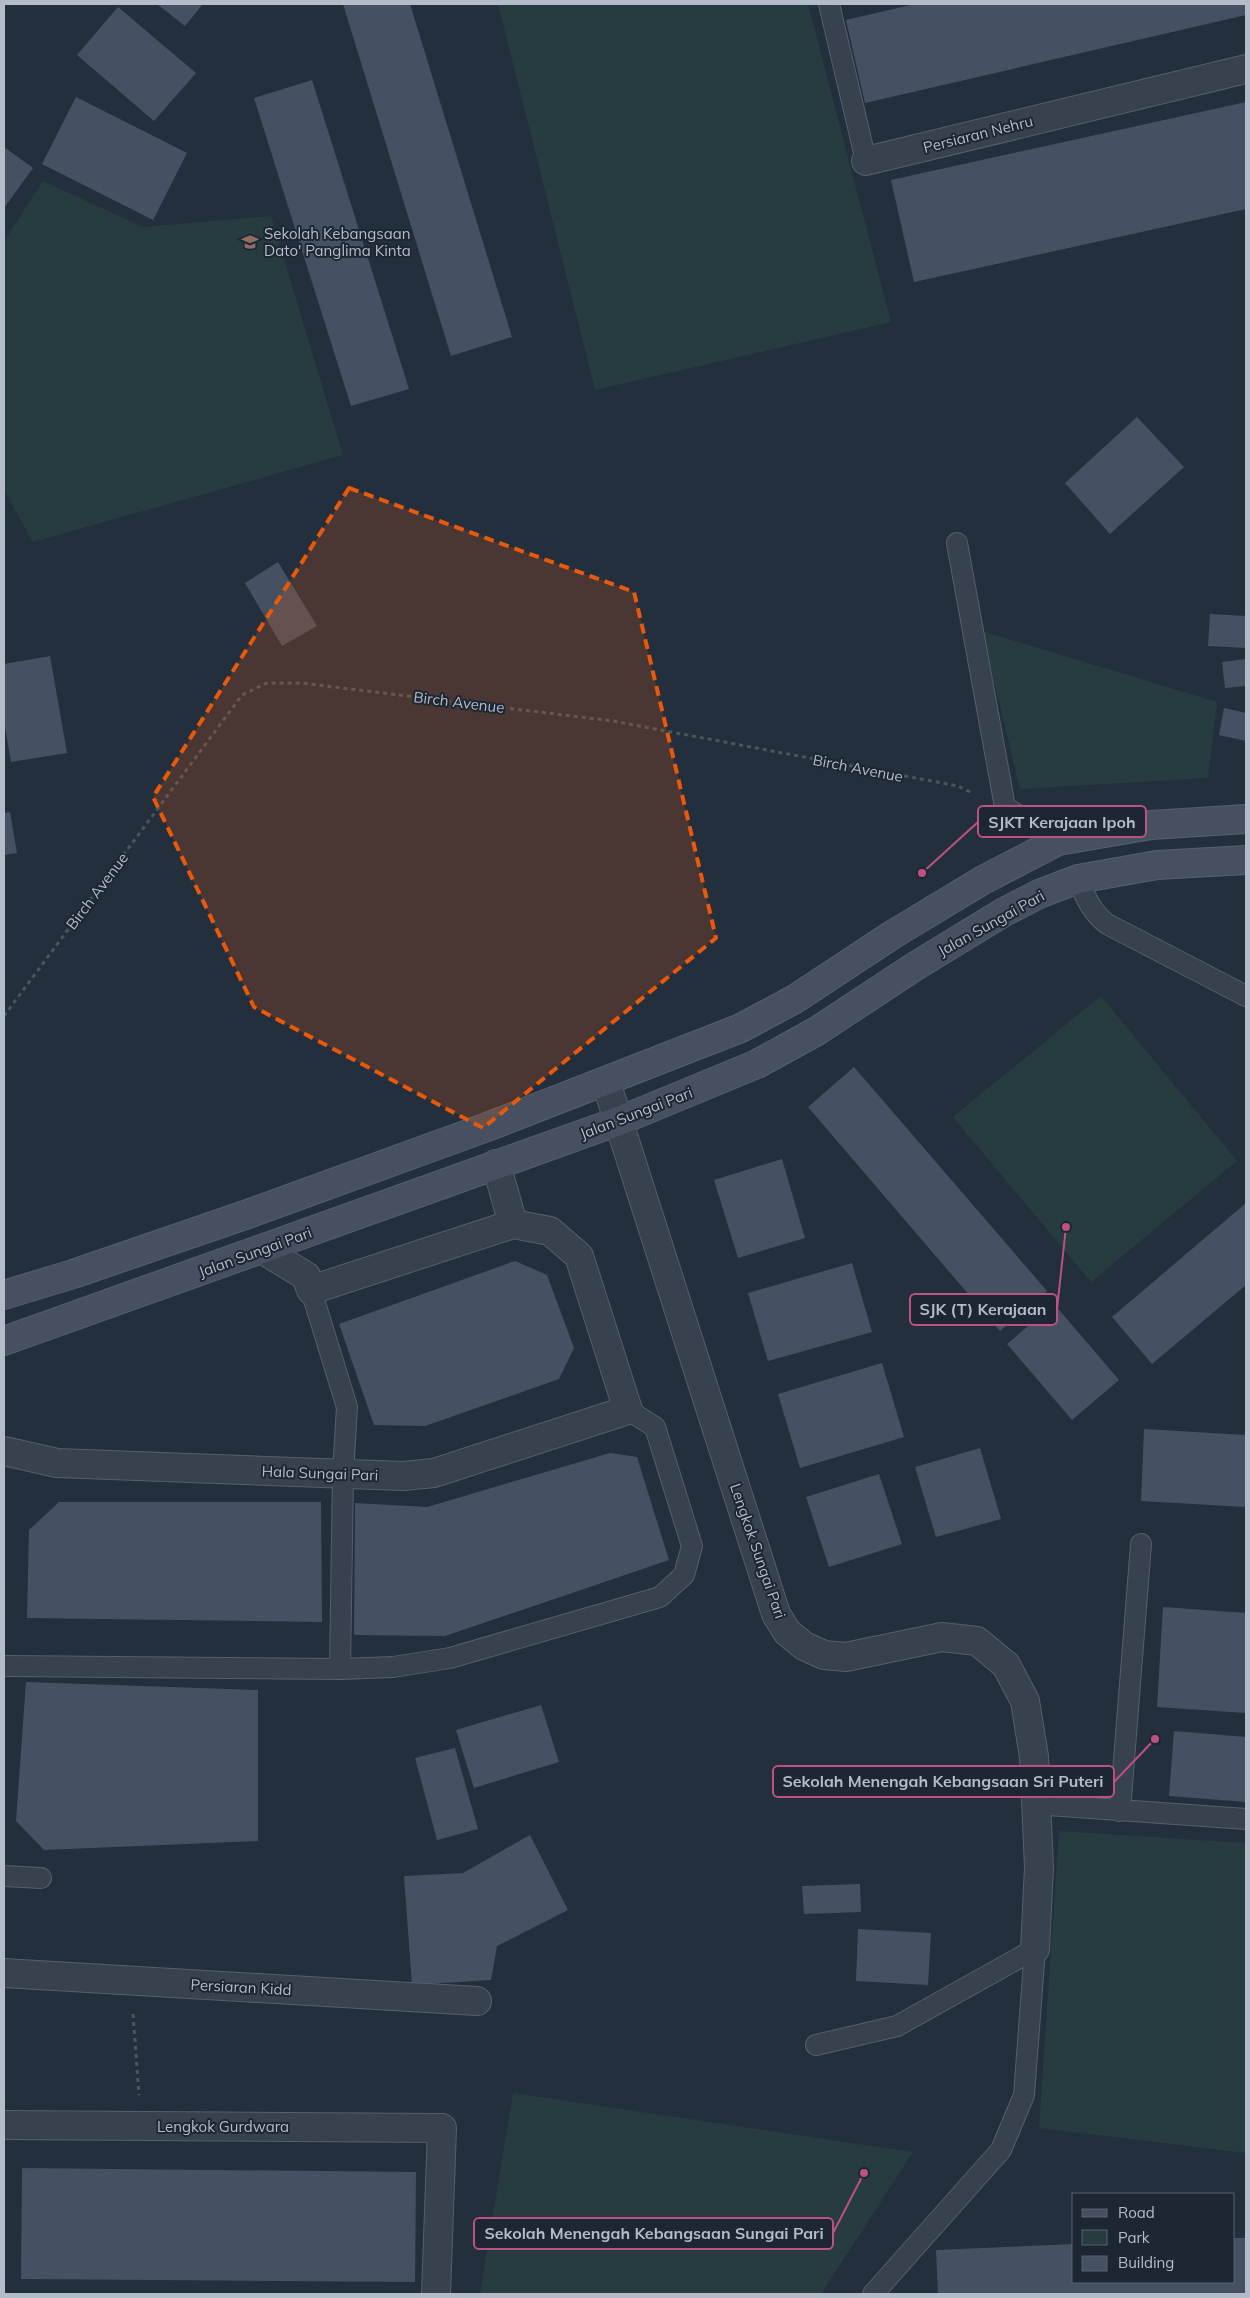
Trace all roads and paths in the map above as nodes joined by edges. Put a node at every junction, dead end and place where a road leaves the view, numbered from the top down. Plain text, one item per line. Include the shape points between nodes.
1 (829, 4) edge
2 (1246, 69) edge
3 (866, 161) joint
4 (957, 543) dead end
5 (1005, 806) junction
6 (1246, 819) edge
7 (1058, 841) junction
8 (1246, 860) edge
9 (1078, 879) junction
10 (863, 955) junction
11 (882, 988) junction
12 (1246, 996) edge
13 (4, 1016) edge
14 (606, 1082) junction
15 (620, 1121) junction
16 (496, 1164) junction
17 (513, 1224) junction
18 (263, 1250) junction
19 (311, 1290) junction
20 (4, 1295) edge
21 (4, 1341) edge
22 (628, 1410) junction
23 (4, 1451) edge
24 (343, 1473) junction
25 (1141, 1544) dead end
26 (4, 1666) edge
27 (340, 1669) junction
28 (1034, 1804) junction
29 (1120, 1811) junction
30 (1246, 1819) edge
31 (4, 1876) edge
32 (41, 1878) dead end
33 (1035, 1949) junction
34 (4, 1973) edge
35 (130, 1981) junction
36 (477, 2001) dead end
37 (816, 2046) dead end
38 (4, 2125) edge
39 (142, 2126) junction
40 (436, 2294) edge
41 (873, 2294) edge

1 - 3 lane, Persiaran Nehru
2 - 3 street, Persiaran Nehru
4 - 5 lane
5 - 7 lane
5 - 13 path, Birch Avenue via 958,786 613,722 301,683 267,683 242,695
6 - 7 main road via 1151,825
7 - 10 main road via 983,880
8 - 9 main road, Jalan Sungai Pari via 1157,865
9 - 11 main road, Jalan Sungai Pari via 1004,912
9 - 12 lane via 1089,905 1107,924
10 - 11 main road
10 - 14 main road via 795,999 741,1028
11 - 15 main road, Jalan Sungai Pari via 817,1031 765,1060
14 - 15 street, Lengkok Sungai Pari
14 - 20 main road via 245,1215
15 - 16 main road, Jalan Sungai Pari
15 - 28 street, Lengkok Sungai Pari via 776,1614 787,1632 804,1646 824,1655 846,1657 942,1637 977,1642 1006,1665 1025,1701 1034,1757
16 - 17 street
16 - 18 main road, Jalan Sungai Pari
17 - 19 street
17 - 22 street via 550,1231 579,1256
18 - 19 street via 306,1276
18 - 21 main road, Jalan Sungai Pari
19 - 24 lane via 347,1407
22 - 24 street, Hala Sungai Pari via 434,1473 403,1476
22 - 27 lane via 655,1427 692,1546 684,1575 660,1597 450,1658 393,1667
23 - 24 street, Hala Sungai Pari via 56,1463
24 - 27 lane
25 - 29 lane
26 - 27 lane
28 - 29 lane
28 - 33 street, Lengkok Sungai Pari via 1038,1868
29 - 30 lane
31 - 32 lane
33 - 37 lane via 897,2026
33 - 41 lane via 1024,2095 1001,2150
34 - 35 street, Persiaran Kidd
35 - 36 street, Persiaran Kidd
35 - 39 path
38 - 39 street, Lengkok Gurdwara
39 - 40 street, Lengkok Gurdwara via 442,2128

